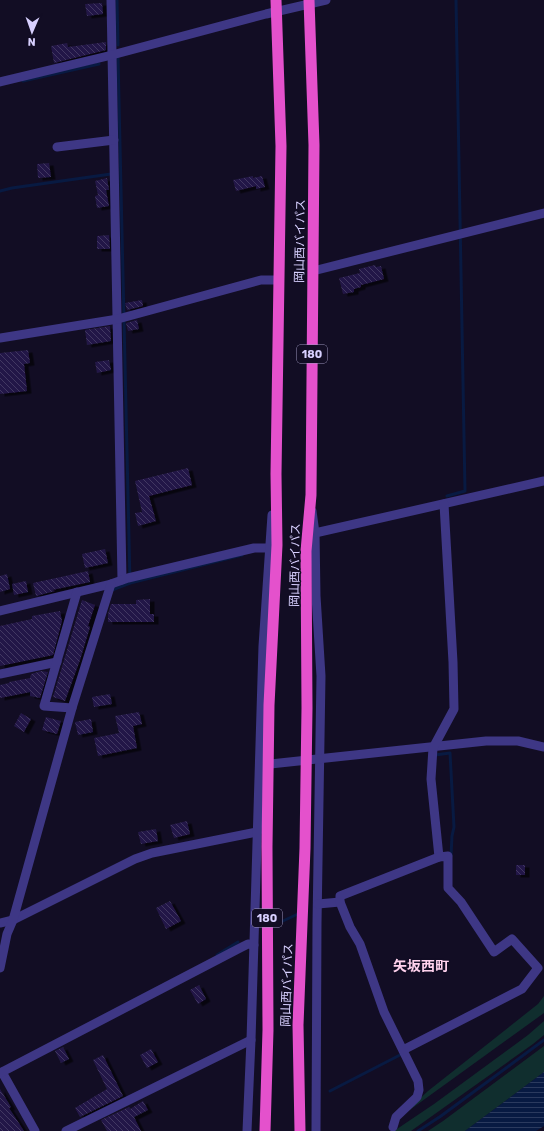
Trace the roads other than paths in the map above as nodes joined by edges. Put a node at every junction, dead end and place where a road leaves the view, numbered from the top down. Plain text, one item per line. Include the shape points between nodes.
1 (111, 0) edge
2 (276, 0) edge
3 (326, 0) edge
4 (309, 2) edge
5 (277, 12) junction
6 (112, 55) junction
7 (0, 82) edge
8 (114, 140) junction
9 (57, 147) dead end
10 (544, 213) edge
11 (313, 271) junction
12 (279, 280) junction
13 (121, 318) junction
14 (0, 338) edge
15 (276, 474) junction
16 (544, 481) edge
17 (311, 495) junction
18 (444, 504) junction
19 (315, 533) junction
20 (269, 548) junction
21 (127, 578) junction
22 (111, 584) junction
23 (77, 592) junction
24 (0, 611) edge
25 (57, 662) junction
26 (0, 674) edge
27 (69, 708) junction
28 (544, 747) edge
29 (433, 748) junction
30 (319, 760) junction
31 (259, 766) junction
32 (257, 832) junction
33 (439, 857) junction
34 (340, 902) junction
35 (318, 904) junction
36 (13, 920) junction
37 (0, 923) edge
38 (254, 945) junction
39 (0, 968) edge
40 (252, 1040) junction
41 (403, 1050) junction
42 (1, 1072) edge
43 (393, 1127) dead end
44 (72, 1130) edge
45 (34, 1131) edge
46 (247, 1131) edge
47 (265, 1131) edge
48 (300, 1131) edge
49 (316, 1131) edge

1 - 6 street
2 - 5 highway, 岡山西バイパス / 180
3 - 4 street
4 - 5 street
4 - 11 highway, 岡山西バイパス / 180 via 314,145
5 - 6 street
5 - 12 highway, 岡山西バイパス / 180 via 281,146
6 - 7 street
6 - 8 street
8 - 9 street
8 - 13 street
10 - 11 street
11 - 17 highway, 岡山西バイパス / 180
12 - 13 street via 261,280
12 - 15 highway, 岡山西バイパス / 180
13 - 14 street
13 - 21 street
15 - 20 street
15 - 47 highway, 岡山西バイパス / 180 via 277,545 269,705 268,1030
16 - 18 street
17 - 19 street
17 - 48 highway, 岡山西バイパス / 180 via 306,551 307,708 298,1025
18 - 19 street
18 - 29 street via 454,709
19 - 30 street via 321,676
20 - 21 street via 254,548
20 - 31 street
21 - 22 street
22 - 23 street
22 - 27 street
23 - 24 street
23 - 25 street
25 - 26 street
25 - 27 street via 44,706
27 - 36 street
28 - 29 street via 518,741 486,741
29 - 30 street
29 - 33 street via 431,779
30 - 31 street
30 - 35 street
31 - 32 street
32 - 36 street via 152,853 135,859
32 - 38 street
33 - 34 street via 340,896
33 - 41 street via 448,856 448,888 461,902 494,952 512,939 538,968 522,989
34 - 35 street
34 - 41 street via 360,944 384,1012
35 - 49 street
36 - 37 street
36 - 39 street via 6,934
38 - 40 street
38 - 42 street via 248,944 240,948
40 - 44 street
40 - 46 street
41 - 43 street via 418,1080 419,1090 417,1097 396,1117
42 - 45 street

